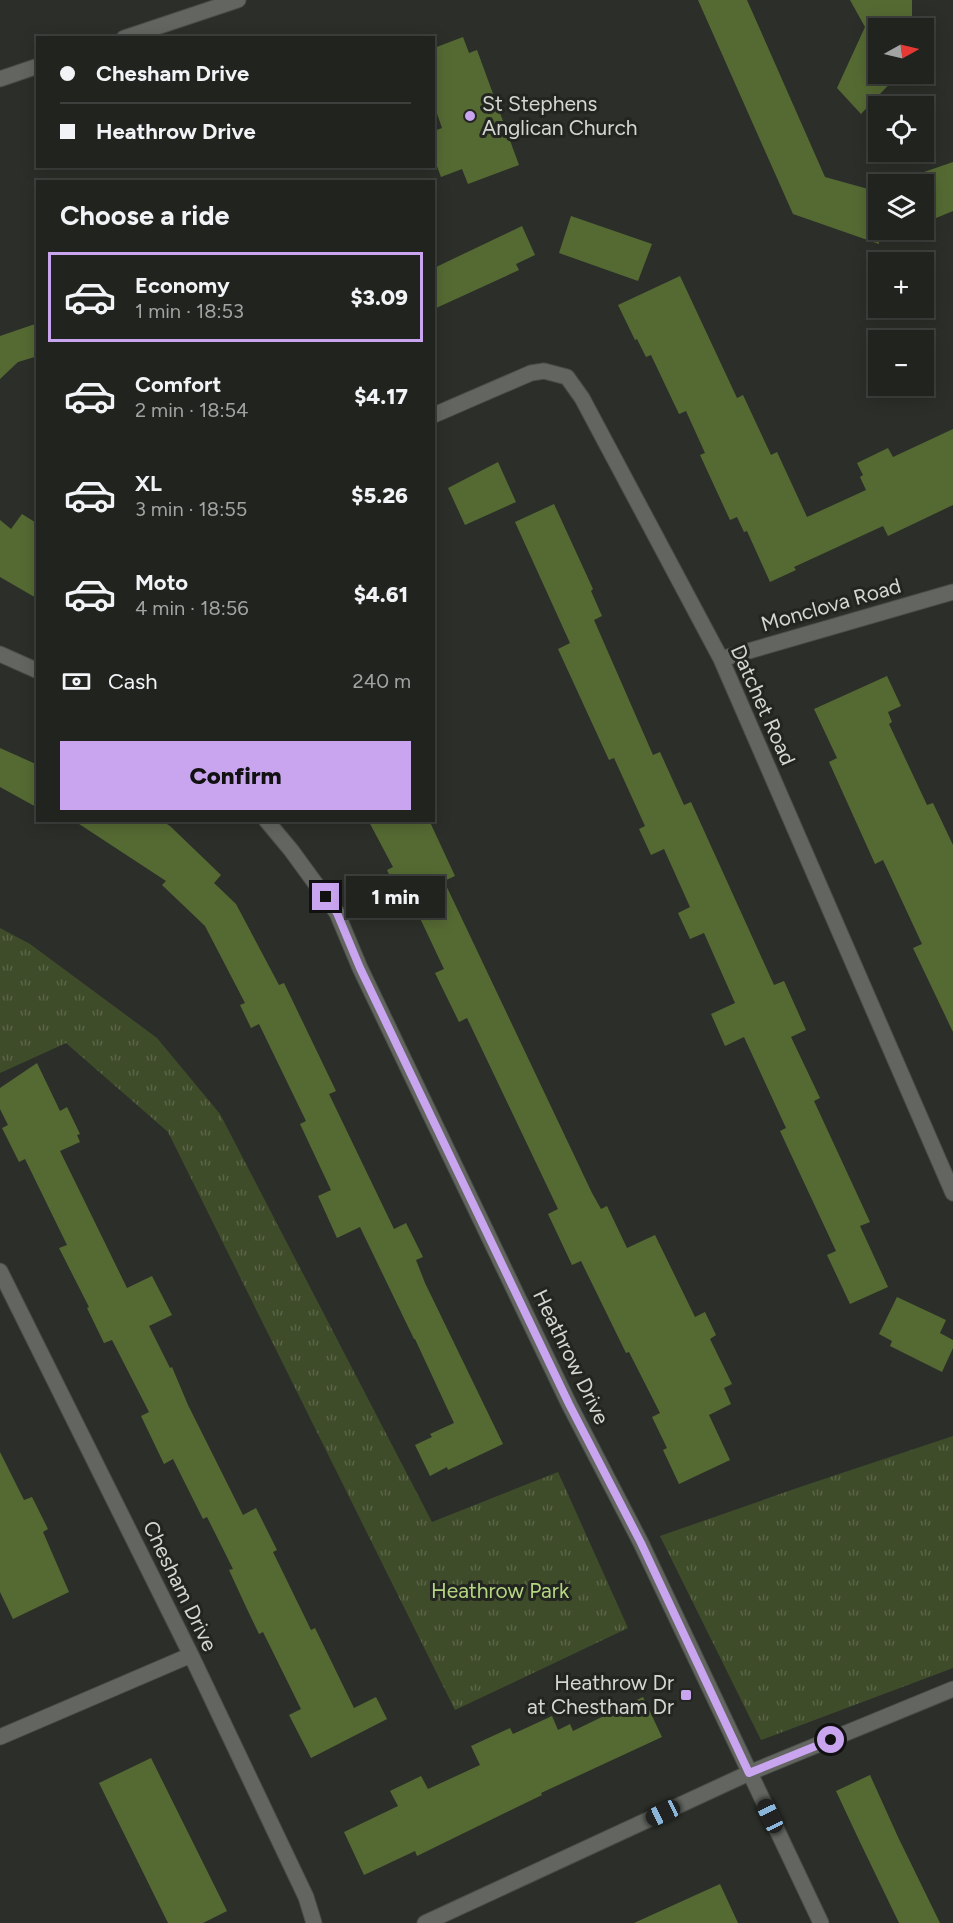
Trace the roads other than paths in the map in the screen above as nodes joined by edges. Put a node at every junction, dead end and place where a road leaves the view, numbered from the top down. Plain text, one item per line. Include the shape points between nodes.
1 (238, 0) edge
2 (130, 36) edge
3 (36, 67) edge
4 (0, 79) edge
5 (435, 415) edge
6 (953, 592) edge
7 (0, 654) edge
8 (721, 659) junction
9 (36, 670) edge
10 (268, 822) edge
11 (953, 1193) edge
12 (0, 1271) edge
13 (190, 1655) junction
14 (953, 1689) edge
15 (0, 1737) edge
16 (749, 1773) junction
17 (314, 1923) edge
18 (425, 1923) edge
19 (821, 1923) edge

1 - 2 street
3 - 4 street
5 - 8 street, Datchet Road via 531,373 544,371 567,377 599,427
6 - 8 street, Monclova Road
7 - 9 street
8 - 11 street, Datchet Road
10 - 16 street, Heathrow Drive via 337,913 360,968
12 - 13 street, Chesham Drive
13 - 15 street
13 - 17 street, Chesham Drive via 306,1897
14 - 16 street
16 - 18 street
16 - 19 street, Heathrow Drive

